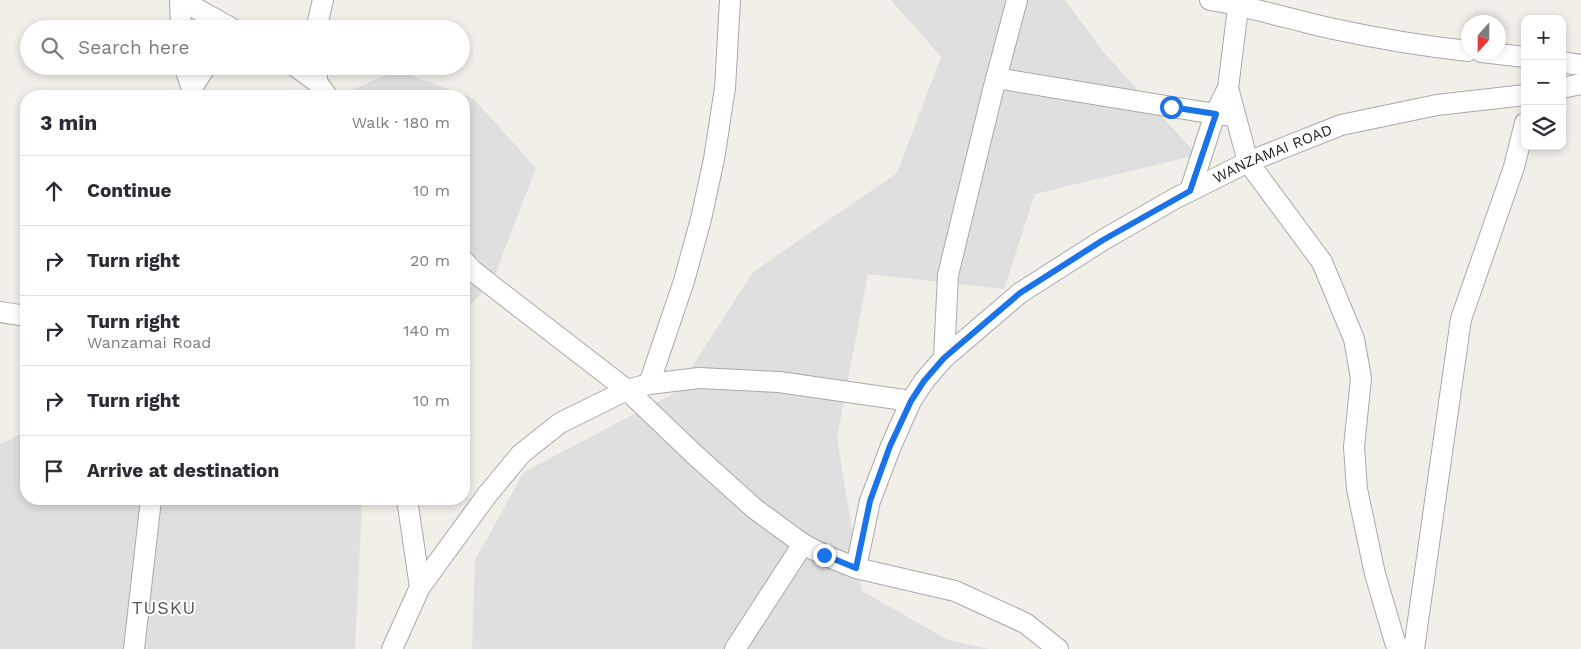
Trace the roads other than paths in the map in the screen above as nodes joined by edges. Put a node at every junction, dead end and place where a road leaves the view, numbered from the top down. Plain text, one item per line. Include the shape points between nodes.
1 (181, 0) edge
2 (322, 0) edge
3 (730, 0) edge
4 (1017, 0) edge
5 (1210, 0) edge
6 (1238, 2) edge
7 (181, 20) edge
8 (217, 20) edge
9 (318, 20) edge
10 (1461, 50) edge
11 (1506, 55) edge
12 (1521, 57) edge
13 (1566, 63) edge
14 (1581, 66) edge
15 (187, 75) edge
16 (201, 75) edge
17 (310, 75) edge
18 (996, 78) junction
19 (321, 82) edge
20 (1581, 84) edge
21 (1566, 87) edge
22 (1228, 88) junction
23 (191, 90) edge
24 (193, 90) edge
25 (1521, 95) edge
26 (1216, 114) junction
27 (1236, 116) junction
28 (1521, 139) edge
29 (1248, 162) junction
30 (1190, 191) junction
31 (470, 268) edge
32 (0, 312) edge
33 (20, 315) edge
34 (944, 358) junction
35 (649, 384) junction
36 (627, 390) junction
37 (911, 401) junction
38 (150, 505) edge
39 (408, 505) edge
40 (803, 544) junction
41 (856, 568) junction
42 (420, 586) junction
43 (134, 649) edge
44 (392, 649) edge
45 (735, 649) edge
46 (1058, 649) edge
47 (1399, 649) edge
48 (1414, 649) edge

1 - 7 street
1 - 8 street
2 - 9 street
3 - 35 street via 725,88 702,219
4 - 18 street
5 - 6 street
6 - 10 street via 1329,28
6 - 22 street
11 - 12 street
13 - 14 street
15 - 23 street
16 - 24 street
17 - 19 street
18 - 26 street
18 - 34 street via 948,275
20 - 21 street
22 - 26 street
22 - 27 street
25 - 29 street, WANZAMAI ROAD via 1437,105 1341,125
26 - 27 street
26 - 30 street
27 - 29 street
28 - 48 street via 1461,319
29 - 30 street, WANZAMAI ROAD
29 - 47 street via 1322,262 1354,339 1361,378 1354,447 1358,489 1375,574
30 - 34 street, WANZAMAI ROAD via 1103,240 1020,293
31 - 36 street
32 - 33 street
34 - 37 street, WANZAMAI ROAD
35 - 36 street
35 - 37 street via 699,378 779,382
36 - 40 street via 755,508
36 - 42 street via 560,423 520,454
37 - 41 street, WANZAMAI ROAD via 870,501
38 - 43 street
39 - 42 street
40 - 41 street
40 - 45 street
41 - 46 street via 955,591 1026,623
42 - 44 street

